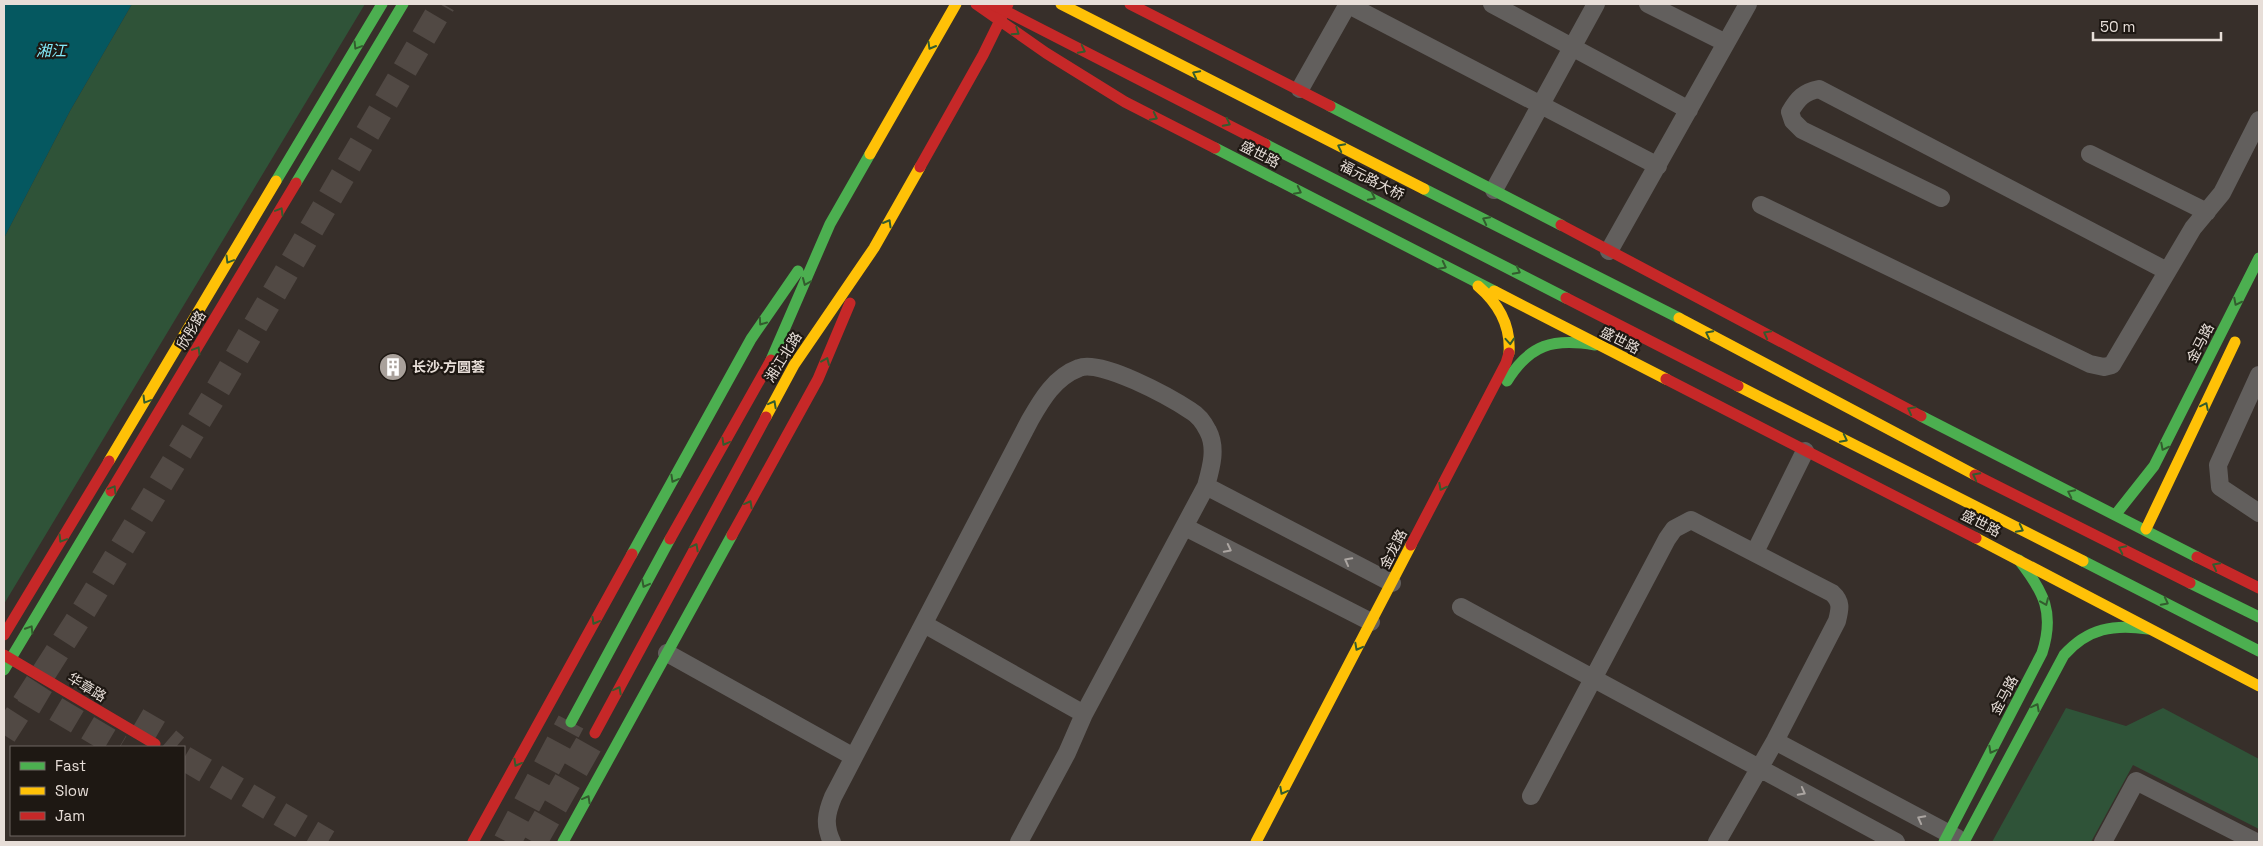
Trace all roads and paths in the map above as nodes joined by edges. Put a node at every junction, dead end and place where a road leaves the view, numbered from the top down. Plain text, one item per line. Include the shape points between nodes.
1 (382, 4) edge
2 (403, 4) edge
3 (956, 4) edge
4 (976, 4) edge
5 (992, 4) edge
6 (1008, 4) edge
7 (1061, 4) edge
8 (1130, 4) edge
9 (1347, 4) edge
10 (1492, 4) edge
11 (1596, 4) edge
12 (1648, 4) edge
13 (1748, 4) edge
14 (1000, 21) junction
15 (1726, 43) junction
16 (1573, 48) junction
17 (1300, 89) junction
18 (1542, 106) junction
19 (1689, 110) junction
20 (2259, 121) edge
21 (2090, 154) dead end
22 (1658, 166) junction
23 (1494, 190) junction
24 (1941, 198) dead end
25 (1761, 205) dead end
26 (2207, 212) junction
27 (830, 224) junction
28 (874, 248) junction
29 (1609, 252) junction
30 (2259, 258) edge
31 (2167, 271) junction
32 (1463, 276) junction
33 (2242, 328) dead end
34 (1598, 346) junction
35 (1752, 356) junction
36 (2259, 375) edge
37 (1738, 386) junction
38 (2255, 397) edge
39 (1862, 401) dead end
40 (1889, 412) dead end
41 (1805, 451) junction
42 (1846, 455) dead end
43 (2008, 462) junction
44 (1872, 470) dead end
45 (1206, 486) junction
46 (2259, 513) edge
47 (2116, 514) junction
48 (1185, 527) junction
49 (2146, 529) junction
50 (1980, 540) junction
51 (1755, 552) junction
52 (2019, 560) junction
53 (1392, 584) junction
54 (2259, 588) edge
55 (1461, 607) dead end
56 (2259, 617) edge
57 (1371, 622) junction
58 (924, 624) junction
59 (2153, 629) junction
60 (4, 635) edge
61 (2259, 651) edge
62 (667, 653) junction
63 (6, 663) edge
64 (1593, 678) junction
65 (2259, 686) edge
66 (1084, 714) junction
67 (571, 722) tunnel mouth
68 (594, 733) tunnel mouth
69 (1775, 741) junction
70 (149, 746) edge
71 (854, 757) junction
72 (1759, 768) junction
73 (1531, 796) dead end
74 (1955, 840) edge
75 (473, 842) edge
76 (563, 842) edge
77 (832, 842) edge
78 (1019, 842) edge
79 (1256, 842) edge
80 (1267, 842) edge
81 (1717, 842) edge
82 (1896, 842) edge
83 (2103, 842) edge
84 (2256, 842) edge

1 -> 60 main road, 欣彤路
63 -> 2 main road, 欣彤路
3 -> 27 main road, 湘江北路
4 - 14 main road, 盛世路
5 -> 37 main road, 福元路大桥, bridge
6 - 14 main road, 湘江北路
35 -> 7 main road, 福元路大桥
8 - 17 main road
9 - 17 street
9 - 18 street
10 - 16 street
11 - 16 street
12 - 15 street
13 - 15 street
28 -> 14 main road, 湘江北路
14 -> 32 main road, 盛世路 via 1124,102
15 - 19 street
16 - 18 street
16 - 19 street
17 - 23 main road
18 - 22 street
18 - 23 street
19 - 22 street
20 - 26 street via 2222,193
21 - 26 street
22 - 29 street
23 - 29 main road
24 - 31 street via 1802,130 1790,112 1796,101 1806,92 1820,89
25 - 31 street via 2090,364 2104,367 2112,366
26 - 31 street via 2193,228
27 -> 67 main road, 湘江北路 via 777,349
27 -> 75 main road via 751,338
62 -> 28 main road via 818,379
68 -> 28 main road, 湘江北路 via 794,365
43 -> 29 main road
30 -> 47 main road, 金马路 via 2154,466
32 - 34 main road, 盛世路
32 -> 53 main road, 金龙路 via 1490,296 1499,308 1510,334 1511,352
49 -> 33 main road
34 - 41 main road, 盛世路
34 - 80 main road, 金龙路 via 1572,341 1556,342 1532,350 1514,368
35 - 39 main road
56 -> 35 main road via 1997,487
36 - 38 street
37 - 42 main road
37 -> 61 main road
38 - 46 street via 2218,465 2220,487
40 - 43 main road
41 - 50 main road, 盛世路
41 - 51 street
47 -> 43 main road
44 - 50 main road
45 - 48 street
53 -> 45 street
45 - 58 street via 1214,445 1208,431 1192,411 1123,375 1093,365 1080,367 1057,382 1044,397
47 - 49 main road
48 -> 57 street
48 - 66 street
54 -> 49 main road
50 - 52 main road, 盛世路
51 - 64 street via 1691,520 1674,529
51 - 69 street via 1832,593 1838,598 1840,608 1837,621
52 - 59 main road, 盛世路
52 -> 74 main road, 金马路 via 2037,584 2048,609 2048,636
53 - 57 main road, 金龙路
55 - 64 street
57 -> 79 main road, 金龙路
58 - 66 street
58 - 71 street
59 - 65 main road, 盛世路
74 -> 59 main road via 2071,646 2081,637 2105,627 2120,625
62 - 71 street
76 -> 62 main road
63 - 70 main road, 华章路
64 - 72 street
64 - 73 street
66 - 78 street via 1067,753
69 - 72 street
74 -> 69 street
71 - 77 street via 826,814 826,830
72 - 81 street
72 -> 82 street
83 - 84 street via 2136,781

